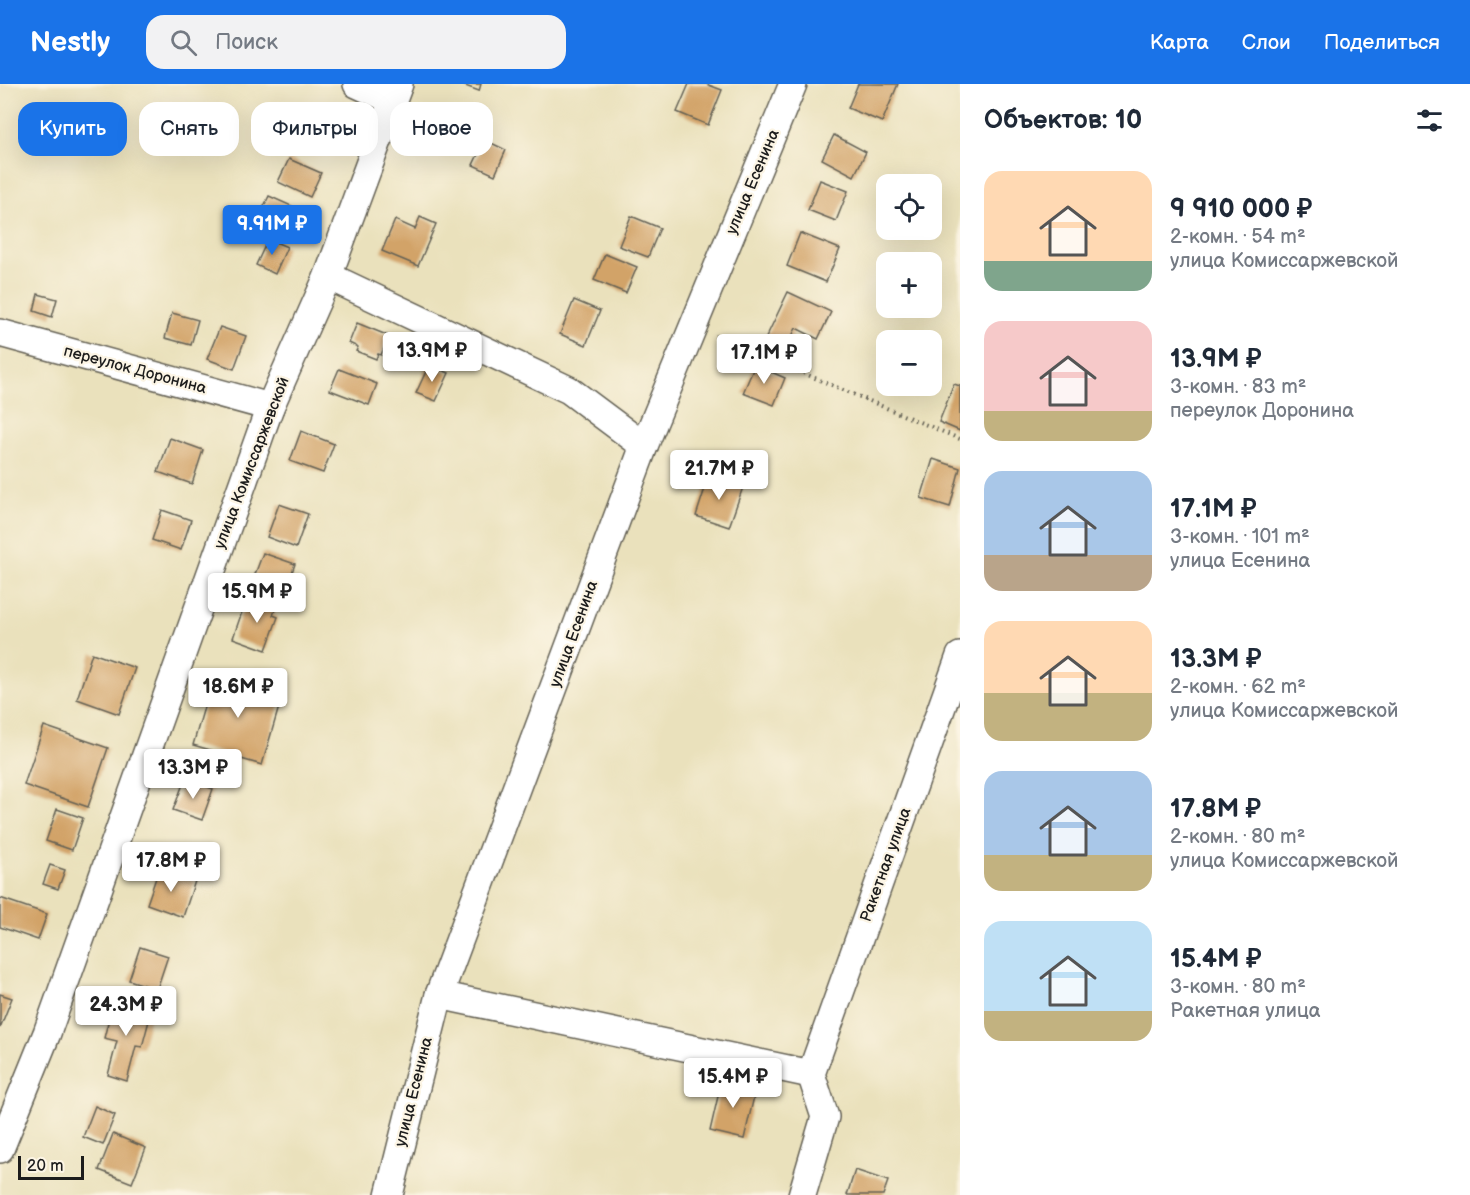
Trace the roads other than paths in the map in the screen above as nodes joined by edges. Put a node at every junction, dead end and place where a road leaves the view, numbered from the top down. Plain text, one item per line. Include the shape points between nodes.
1 (357, 84) edge
2 (793, 84) edge
3 (395, 92) edge
4 (328, 276) junction
5 (0, 333) edge
6 (270, 407) junction
7 (644, 446) junction
8 (960, 656) edge
9 (439, 995) junction
10 (811, 1074) junction
11 (0, 1149) edge
12 (389, 1195) edge
13 (802, 1195) edge

1 - 3 street
2 - 7 street, улица Есенина
3 - 4 street, улица Комиссаржевской
4 - 6 street, улица Комиссаржевской
4 - 7 street via 569,390
5 - 6 street, переулок Доронина
6 - 11 street, улица Комиссаржевской via 47,1033
7 - 9 street, улица Есенина
8 - 10 street, Ракетная улица
9 - 10 street
9 - 12 street, улица Есенина
10 - 13 street via 825,1117

